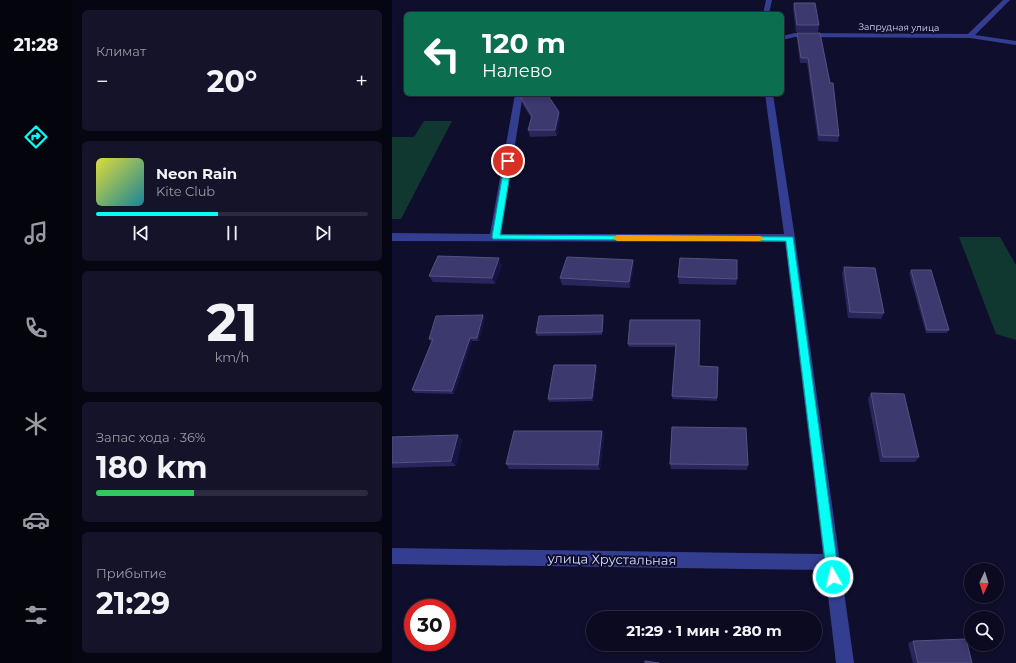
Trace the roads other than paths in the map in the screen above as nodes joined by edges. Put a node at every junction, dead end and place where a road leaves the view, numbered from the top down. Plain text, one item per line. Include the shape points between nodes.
1 (768, 0) edge
2 (1007, 0) edge
3 (766, 12) edge
4 (970, 36) junction
5 (784, 38) edge
6 (1016, 42) edge
7 (519, 96) edge
8 (769, 96) edge
9 (392, 237) edge
10 (496, 237) junction
11 (790, 238) junction
12 (392, 556) edge
13 (831, 562) junction
14 (845, 663) edge

1 - 3 street
2 - 4 street
4 - 5 street, Запрудная улица via 796,35
4 - 6 street, Запрудная улица
7 - 10 street
8 - 11 street
9 - 10 street
10 - 11 street
11 - 13 street
12 - 13 street, улица Хрустальная
13 - 14 street

